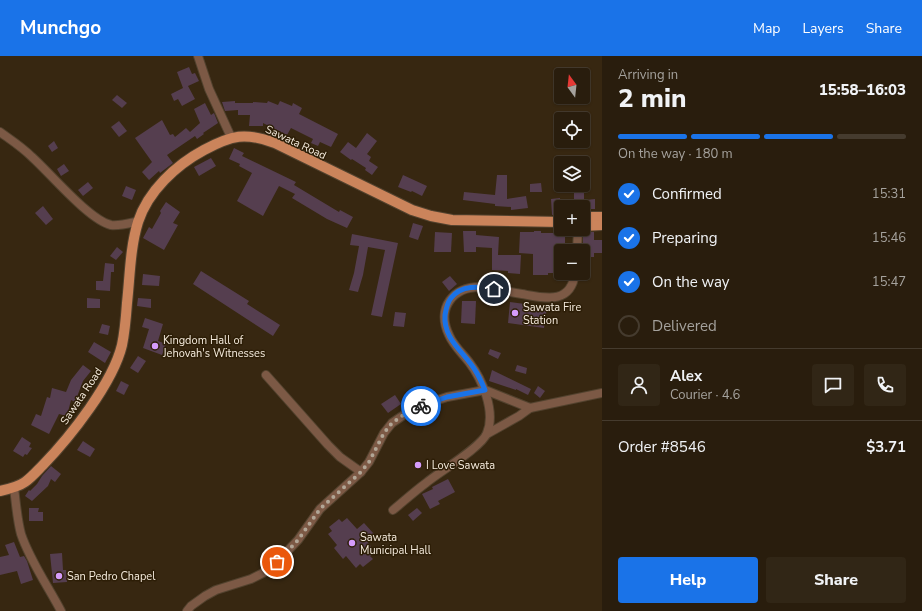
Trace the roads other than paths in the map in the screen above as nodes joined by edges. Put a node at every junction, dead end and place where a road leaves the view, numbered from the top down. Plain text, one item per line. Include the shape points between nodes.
1 (198, 56) edge
2 (0, 132) edge
3 (231, 137) junction
4 (590, 217) edge
5 (602, 217) edge
6 (139, 221) junction
7 (554, 222) edge
8 (602, 225) edge
9 (590, 226) edge
10 (574, 280) edge
11 (266, 374) dead end
12 (485, 390) junction
13 (602, 393) edge
14 (530, 408) junction
15 (487, 434) junction
16 (361, 472) junction
17 (14, 488) junction
18 (0, 491) edge
19 (393, 510) dead end
20 (61, 611) edge
21 (187, 611) edge

1 - 3 street via 209,89
2 - 6 street via 32,157 102,222 112,225
3 - 6 main road, Sawata Road via 184,162 154,192
3 - 7 main road, Sawata Road via 246,135 268,140 412,210 431,216 452,220
4 - 5 main road
6 - 17 main road, Sawata Road via 134,240 123,339 116,362 84,416 69,435 35,473
8 - 9 main road
10 - 12 street via 568,291 555,298 482,287 467,288 453,296 447,305 445,318 449,336 476,371
11 - 16 street via 340,457
12 - 14 street
12 - 15 street via 490,417
12 - 16 street via 441,399 414,408 392,423
13 - 14 street
14 - 15 street
15 - 19 street via 476,446 426,482
16 - 21 street via 320,509 298,540 277,562 251,579 216,590
17 - 18 main road
17 - 20 street via 18,520 25,544

